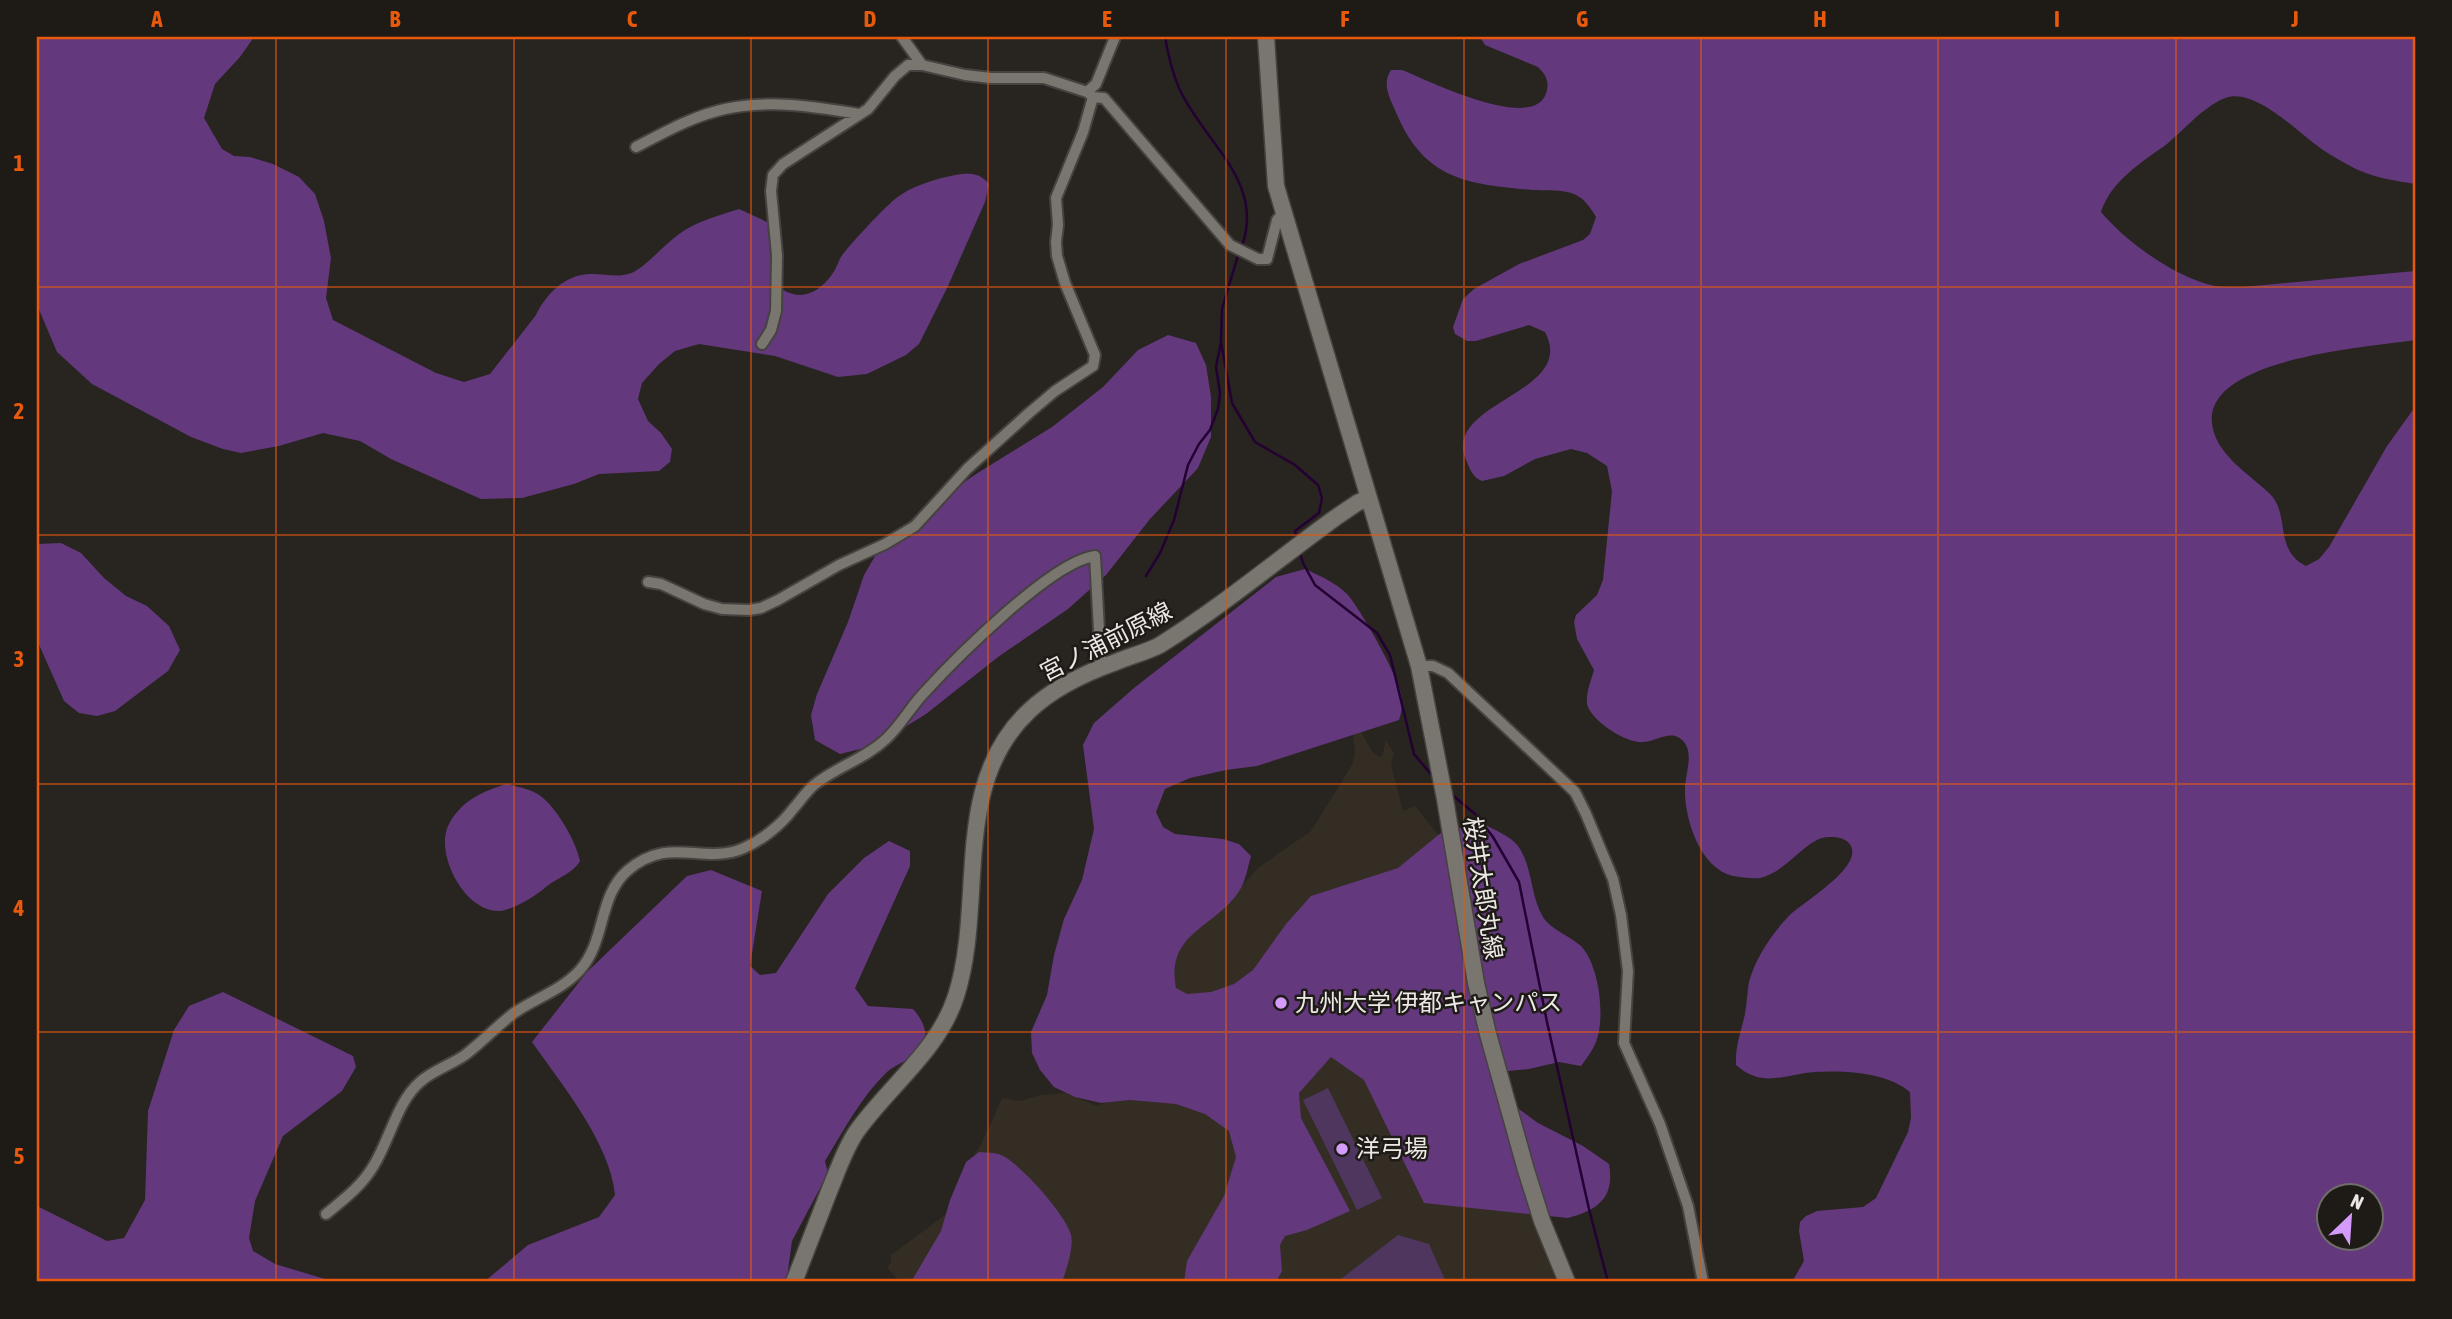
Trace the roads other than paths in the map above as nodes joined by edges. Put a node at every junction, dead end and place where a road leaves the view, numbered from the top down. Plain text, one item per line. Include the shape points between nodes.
1 (902, 37) edge
2 (1115, 37) edge
3 (1266, 37) edge
4 (922, 65) junction
5 (1090, 94) junction
6 (859, 114) junction
7 (636, 147) dead end
8 (1283, 213) junction
9 (762, 344) dead end
10 (1368, 498) junction
11 (648, 582) dead end
12 (1419, 666) junction
13 (1101, 667) junction
14 (326, 1214) dead end
15 (794, 1282) edge
16 (1567, 1282) edge
17 (1703, 1282) edge

1 - 4 street
2 - 5 street
3 - 8 main road via 1276,186
4 - 5 street via 965,75 1044,78
4 - 6 street via 902,69
5 - 8 street via 1104,97 1230,245 1258,260 1267,259 1276,220
5 - 11 street via 1083,132 1056,198 1056,242 1065,283 1095,355 1093,366 1029,413 915,526 778,600 736,611
6 - 7 street via 749,105 676,125
6 - 9 street via 773,175 777,303
8 - 10 main road
10 - 12 main road, 桜井太郎丸線
10 - 13 main road, 宮ノ浦前原線 via 1157,646
12 - 16 main road, 桜井太郎丸線 via 1488,1034 1542,1221
12 - 17 street via 1448,673 1575,792 1586,814 1613,879 1621,915 1628,971 1624,1043 1660,1124 1688,1206
13 - 14 street via 1095,556 1076,560 1026,597 921,696 884,741 812,787 780,824 756,842 726,853 660,853 626,873 609,895 597,943 580,971 515,1013 465,1055 418,1083 367,1178
13 - 15 main road, 宮ノ浦前原線 via 1058,688 1003,740 979,803 964,966 956,997 943,1027 855,1133

